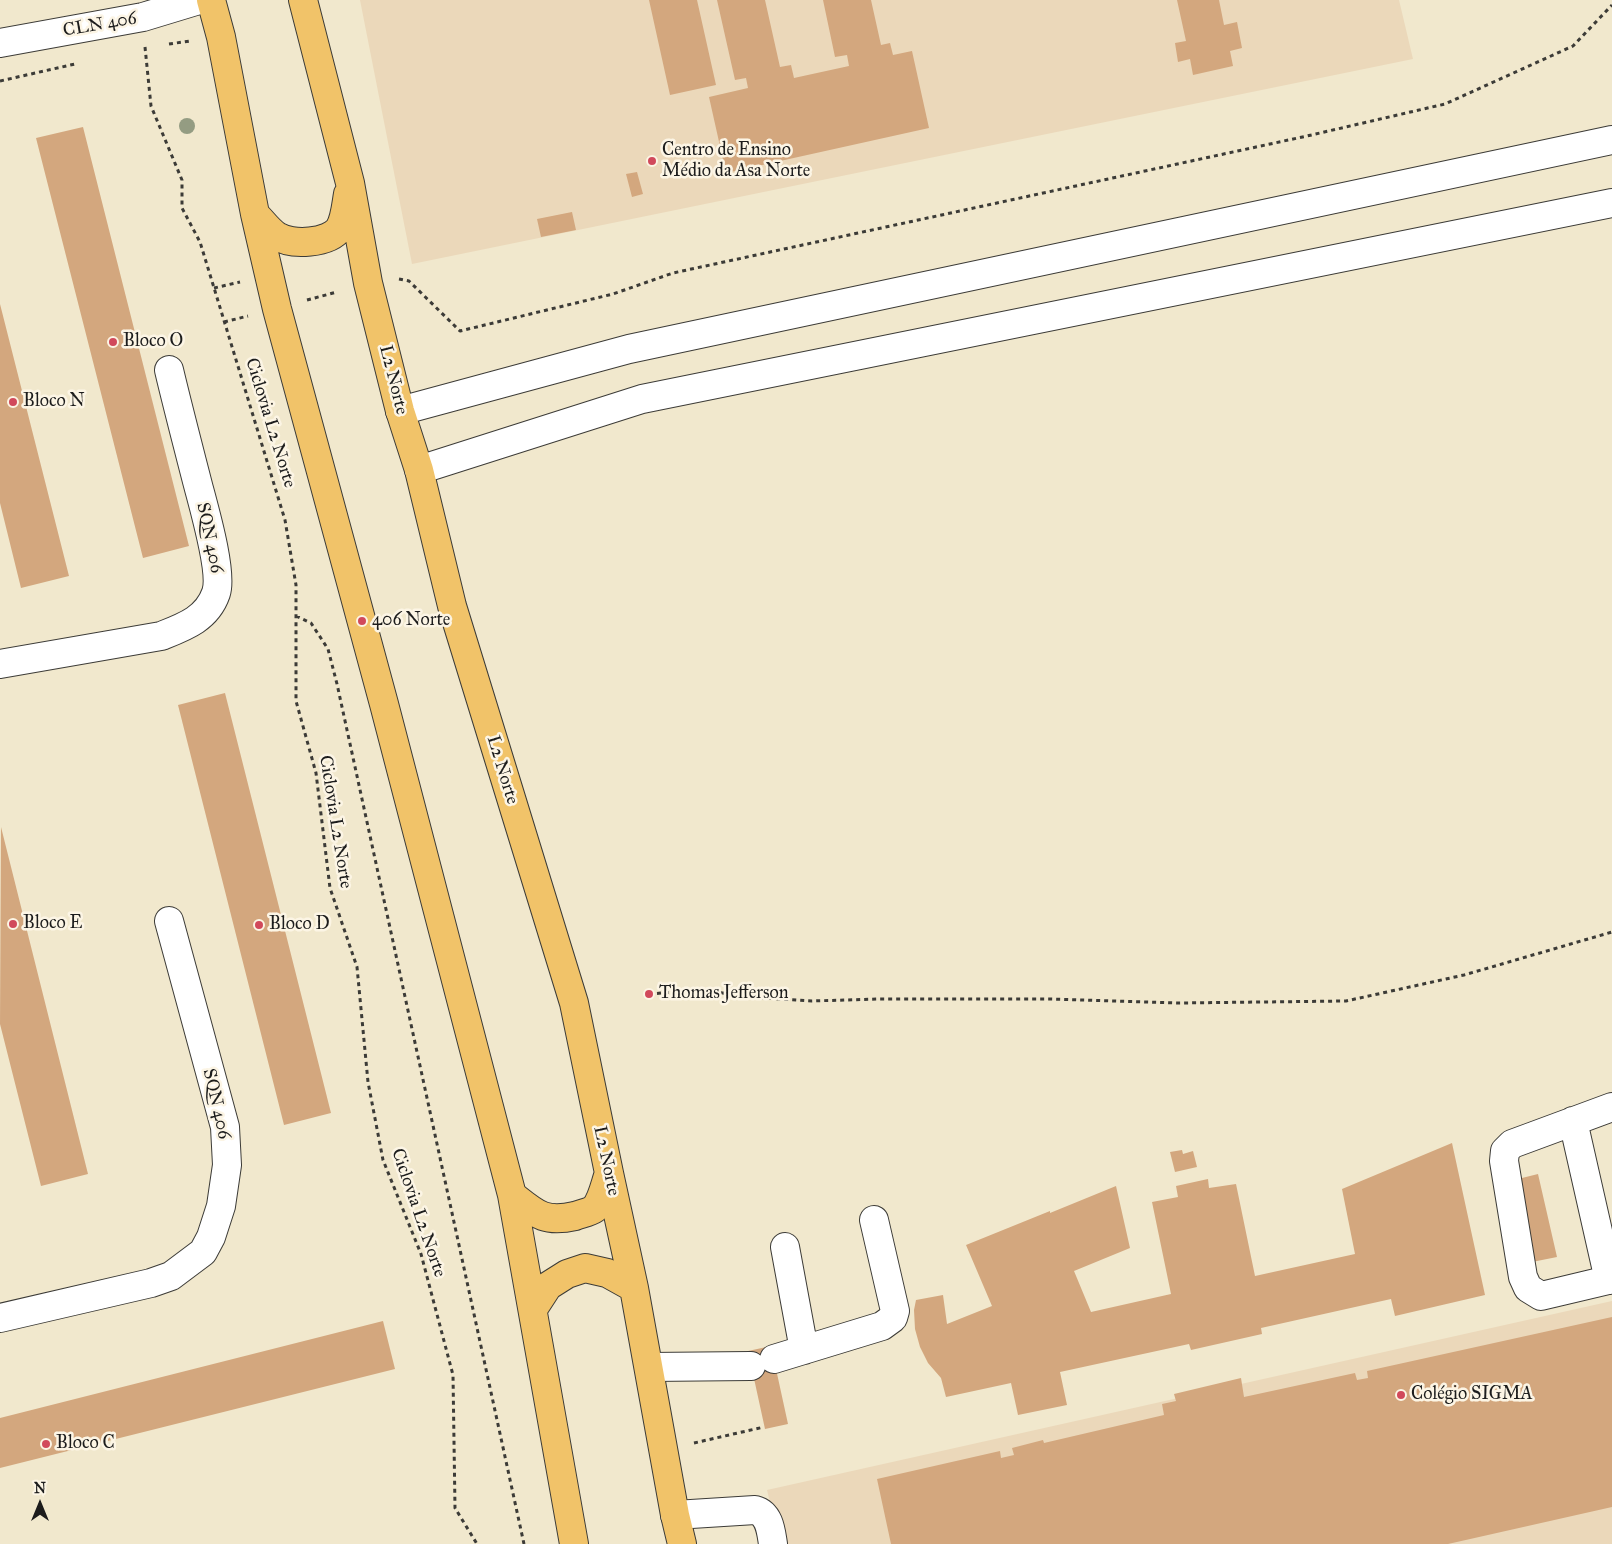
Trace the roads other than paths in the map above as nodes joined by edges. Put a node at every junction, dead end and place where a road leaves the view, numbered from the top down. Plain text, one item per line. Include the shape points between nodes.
1 (199, 0) edge
2 (211, 0) edge
3 (303, 0) edge
4 (0, 43) edge
5 (1612, 140) edge
6 (350, 183) junction
7 (1612, 203) edge
8 (255, 214) junction
9 (168, 370) dead end
10 (400, 411) junction
11 (418, 470) junction
12 (0, 664) edge
13 (168, 921) dead end
14 (1612, 1107) edge
15 (1573, 1121) junction
16 (608, 1173) junction
17 (512, 1195) junction
18 (874, 1220) dead end
19 (786, 1247) dead end
20 (1611, 1279) edge
21 (634, 1288) junction
22 (533, 1309) junction
23 (0, 1318) edge
24 (804, 1350) junction
25 (648, 1367) junction
26 (675, 1515) junction
27 (574, 1544) edge
28 (682, 1544) edge
29 (773, 1544) edge

1 - 4 street, CLN 406 via 143,17
2 - 8 main road
3 - 6 main road, L2 Norte
5 - 10 street via 629,349
6 - 8 main road via 342,224 334,234 321,239 290,241 277,236
6 - 10 main road, L2 Norte via 368,283
7 - 11 street via 642,399
8 - 17 main road via 277,309
9 - 12 street, SQN 406 via 210,534 218,580 210,606 200,617 161,636
10 - 11 main road, L2 Norte
11 - 16 main road, L2 Norte via 452,606 574,1004
13 - 23 street, SQN 406 via 225,1127 226,1172 221,1206 211,1236 203,1252 171,1276 151,1284
14 - 15 street
15 - 20 street
15 - 20 street via 1512,1144 1505,1151 1522,1277 1528,1288 1541,1296
16 - 17 main road via 600,1199 593,1209 579,1215 551,1219 536,1214
16 - 21 main road, L2 Norte
17 - 22 main road
18 - 24 street via 895,1311 893,1318 882,1326
19 - 24 street
21 - 22 main road via 607,1273 585,1268 548,1286
21 - 25 main road, L2 Norte
22 - 27 main road
24 - 25 street via 763,1363
25 - 26 main road, L2 Norte
26 - 28 main road, L2 Norte
26 - 29 street via 760,1511 769,1523

